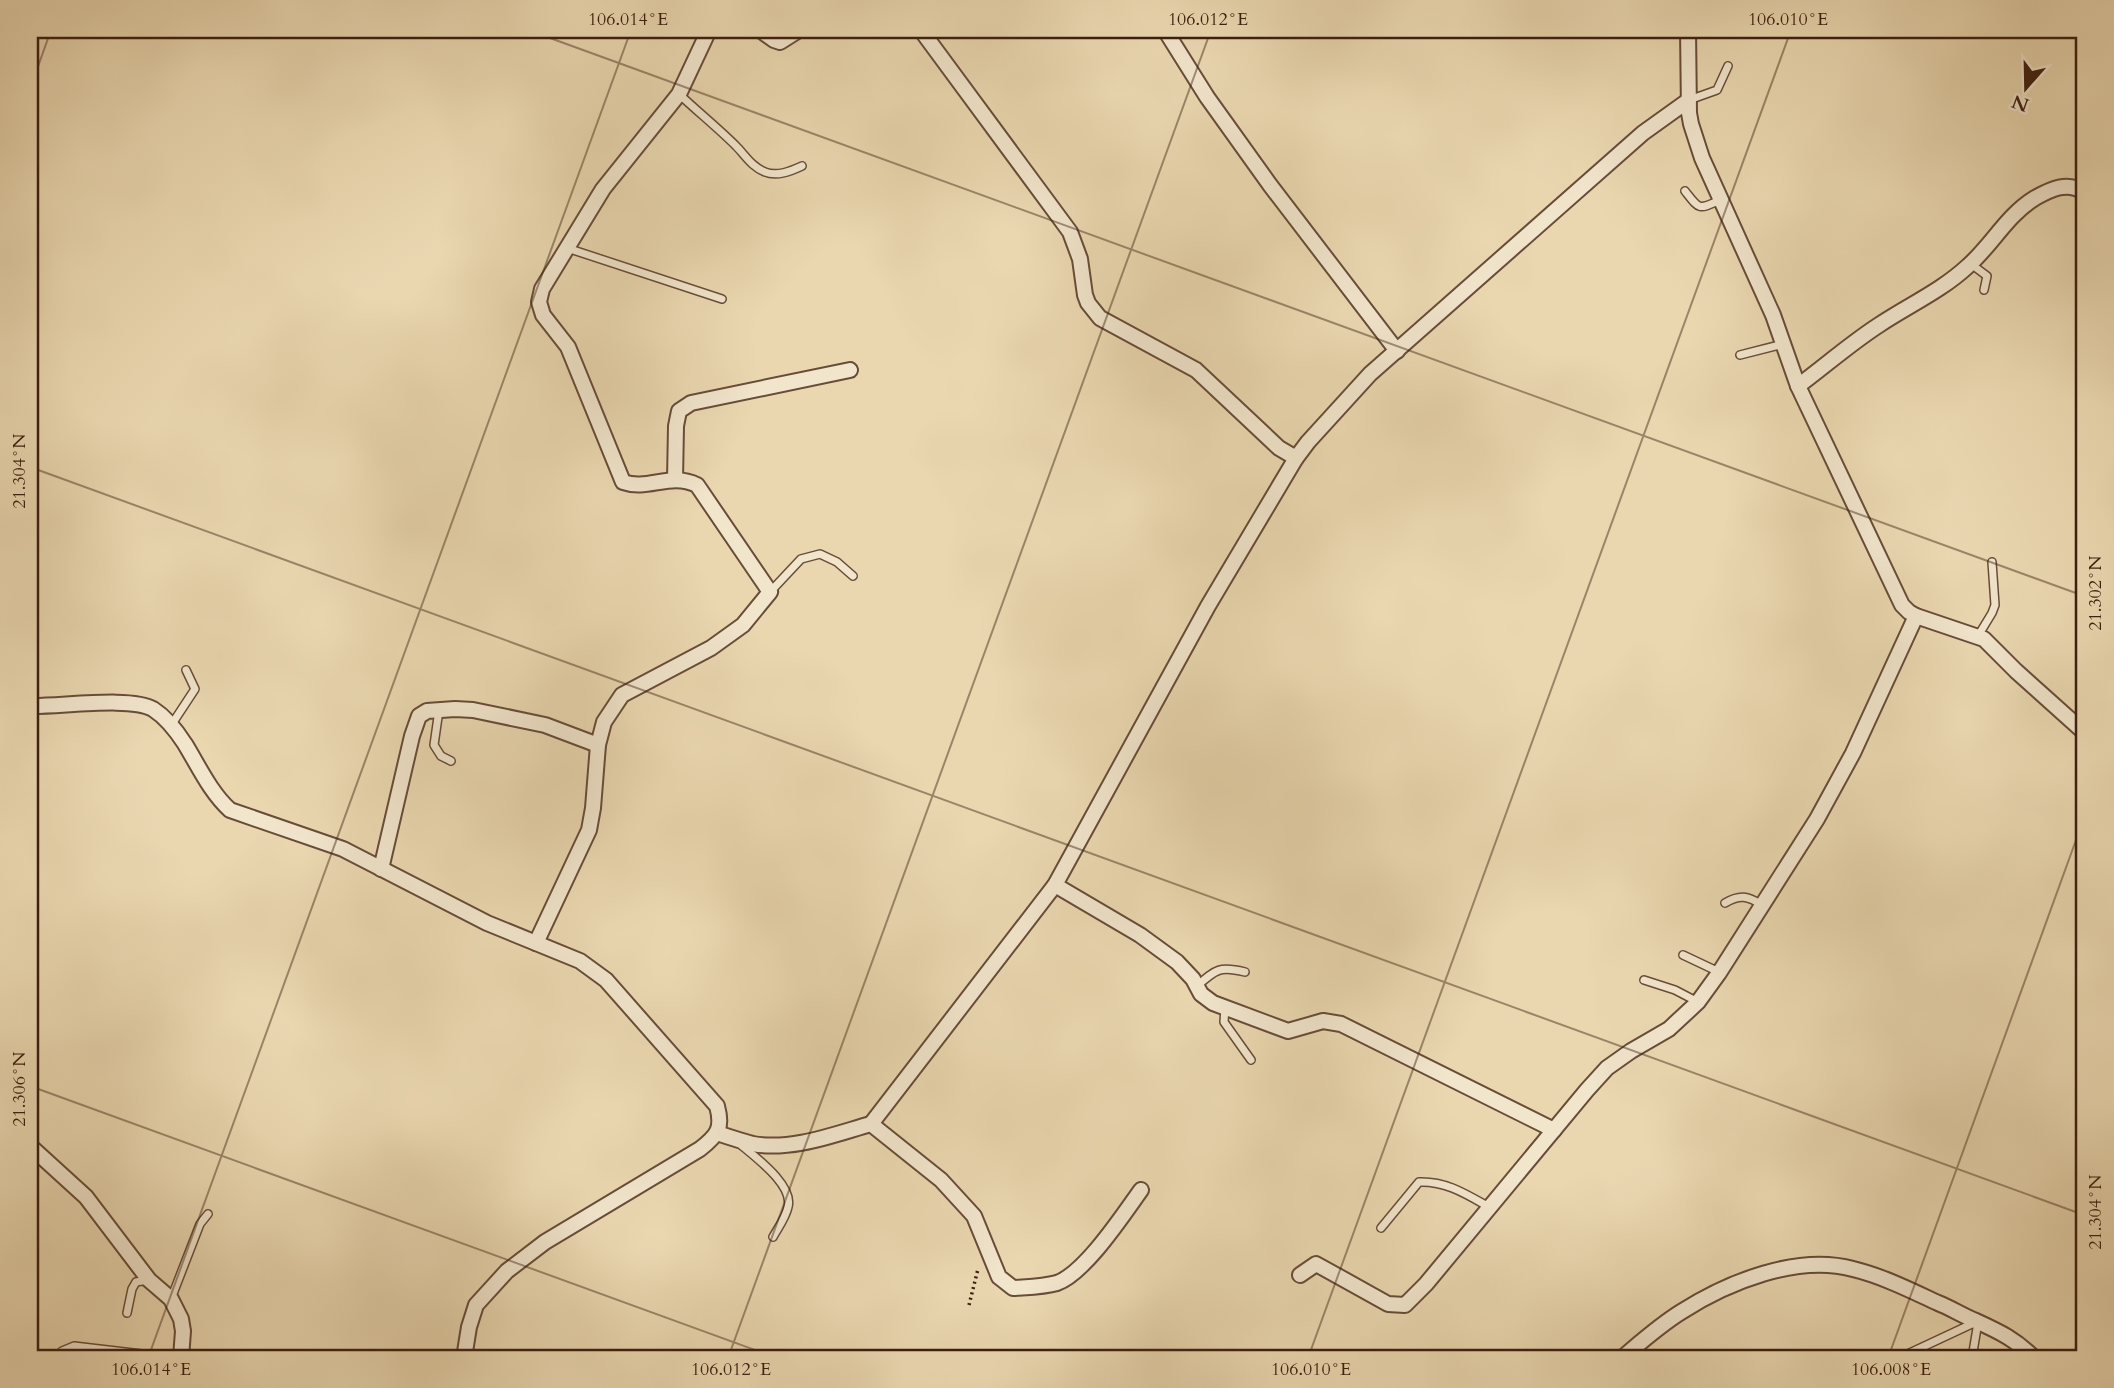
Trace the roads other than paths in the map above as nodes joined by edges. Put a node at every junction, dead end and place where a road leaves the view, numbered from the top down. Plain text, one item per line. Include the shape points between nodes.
1 (709, 30) edge
2 (760, 30) edge
3 (799, 30) edge
4 (920, 30) edge
5 (1165, 30) edge
6 (1688, 30) edge
7 (1728, 65) dead end
8 (678, 94) junction
9 (1689, 100) junction
10 (802, 166) dead end
11 (1685, 191) dead end
12 (2084, 192) edge
13 (1720, 200) junction
14 (566, 248) junction
15 (1971, 264) junction
16 (1984, 290) dead end
17 (722, 299) dead end
18 (1783, 344) junction
19 (1397, 351) junction
20 (1740, 355) dead end
21 (850, 370) dead end
22 (1798, 386) junction
23 (1296, 458) junction
24 (675, 480) junction
25 (1992, 562) dead end
26 (853, 576) dead end
27 (770, 592) junction
28 (1916, 616) junction
29 (1978, 636) junction
30 (186, 670) dead end
31 (30, 706) edge
32 (439, 709) junction
33 (172, 724) junction
34 (2084, 732) edge
35 (598, 745) junction
36 (451, 761) dead end
37 (382, 869) junction
38 (1055, 885) junction
39 (1725, 903) dead end
40 (1763, 905) junction
41 (536, 943) junction
42 (1683, 955) dead end
43 (1245, 972) dead end
44 (1720, 973) junction
45 (1644, 980) dead end
46 (1197, 986) junction
47 (1698, 1002) junction
48 (1226, 1008) junction
49 (1251, 1060) dead end
50 (871, 1124) junction
51 (1554, 1130) junction
52 (717, 1133) junction
53 (734, 1139) junction
54 (30, 1146) edge
55 (1141, 1190) dead end
56 (1490, 1207) junction
57 (208, 1214) dead end
58 (1381, 1228) dead end
59 (773, 1237) dead end
60 (1300, 1275) dead end
61 (149, 1280) junction
62 (170, 1299) junction
63 (127, 1313) dead end
64 (1978, 1322) junction
65 (62, 1352) dead end
66 (178, 1358) edge
67 (464, 1358) edge
68 (1622, 1358) edge
69 (1899, 1358) edge
70 (1972, 1358) edge
71 (2034, 1358) edge

1 - 8 street
2 - 3 street via 780,42
4 - 23 street via 1070,232 1085,295 1100,318 1196,370 1279,448
5 - 19 street via 1238,141
6 - 9 street
7 - 9 lane via 1717,90
8 - 10 lane via 767,173 790,172
8 - 14 street via 603,189
9 - 13 street via 1691,124
9 - 19 street via 1643,133
11 - 13 lane via 1697,207
12 - 15 street via 2059,186 2033,199 2001,227
13 - 18 street
14 - 17 lane
14 - 24 street via 542,289 539,302 543,314 568,347 623,482
15 - 16 lane via 1987,275
15 - 22 street
18 - 20 lane
18 - 22 street
19 - 23 street via 1370,374
21 - 24 street via 691,403 679,411
22 - 28 street via 1891,585 1902,605
23 - 38 street via 1208,606
24 - 27 street via 697,485
25 - 29 lane via 1995,604
26 - 27 lane via 820,554 802,559
27 - 35 street via 743,625 711,648 622,695 604,722
28 - 29 street
28 - 40 street via 1853,752
29 - 34 street
30 - 33 lane via 195,688
31 - 33 street via 128,702 150,707
32 - 35 street via 473,710 545,725
32 - 36 lane via 434,745
32 - 37 street via 419,716
33 - 37 street via 217,799 230,810 343,849
35 - 41 street via 589,830
37 - 41 street
38 - 46 street via 1140,935 1177,962
38 - 50 street
39 - 40 lane via 1740,896
40 - 44 street
41 - 52 street via 580,961 606,980 717,1106 721,1120
42 - 44 lane
43 - 46 lane via 1220,969
44 - 47 street
45 - 47 lane
46 - 48 street via 1201,994
47 - 51 street via 1670,1029 1607,1068
48 - 49 lane via 1224,1022
48 - 51 street via 1288,1031 1322,1021 1341,1024
50 - 53 street via 784,1145
50 - 55 street via 941,1180 975,1216 999,1277 1013,1288 1059,1282 1076,1269 1112,1231
51 - 56 street
52 - 53 street
52 - 67 street via 700,1149 545,1242 507,1271 476,1305
53 - 59 lane via 775,1175 789,1195 789,1207
54 - 61 street via 86,1197
56 - 58 lane via 1455,1188 1419,1182
56 - 60 street via 1405,1305 1388,1304 1316,1264
57 - 62 lane
61 - 62 street
61 - 63 lane via 136,1282
62 - 66 street via 183,1331
64 - 68 street via 1852,1268 1799,1265 1718,1291 1680,1312
64 - 69 lane
64 - 70 lane
64 - 71 street via 2009,1336
65 - 66 lane via 74,1346

